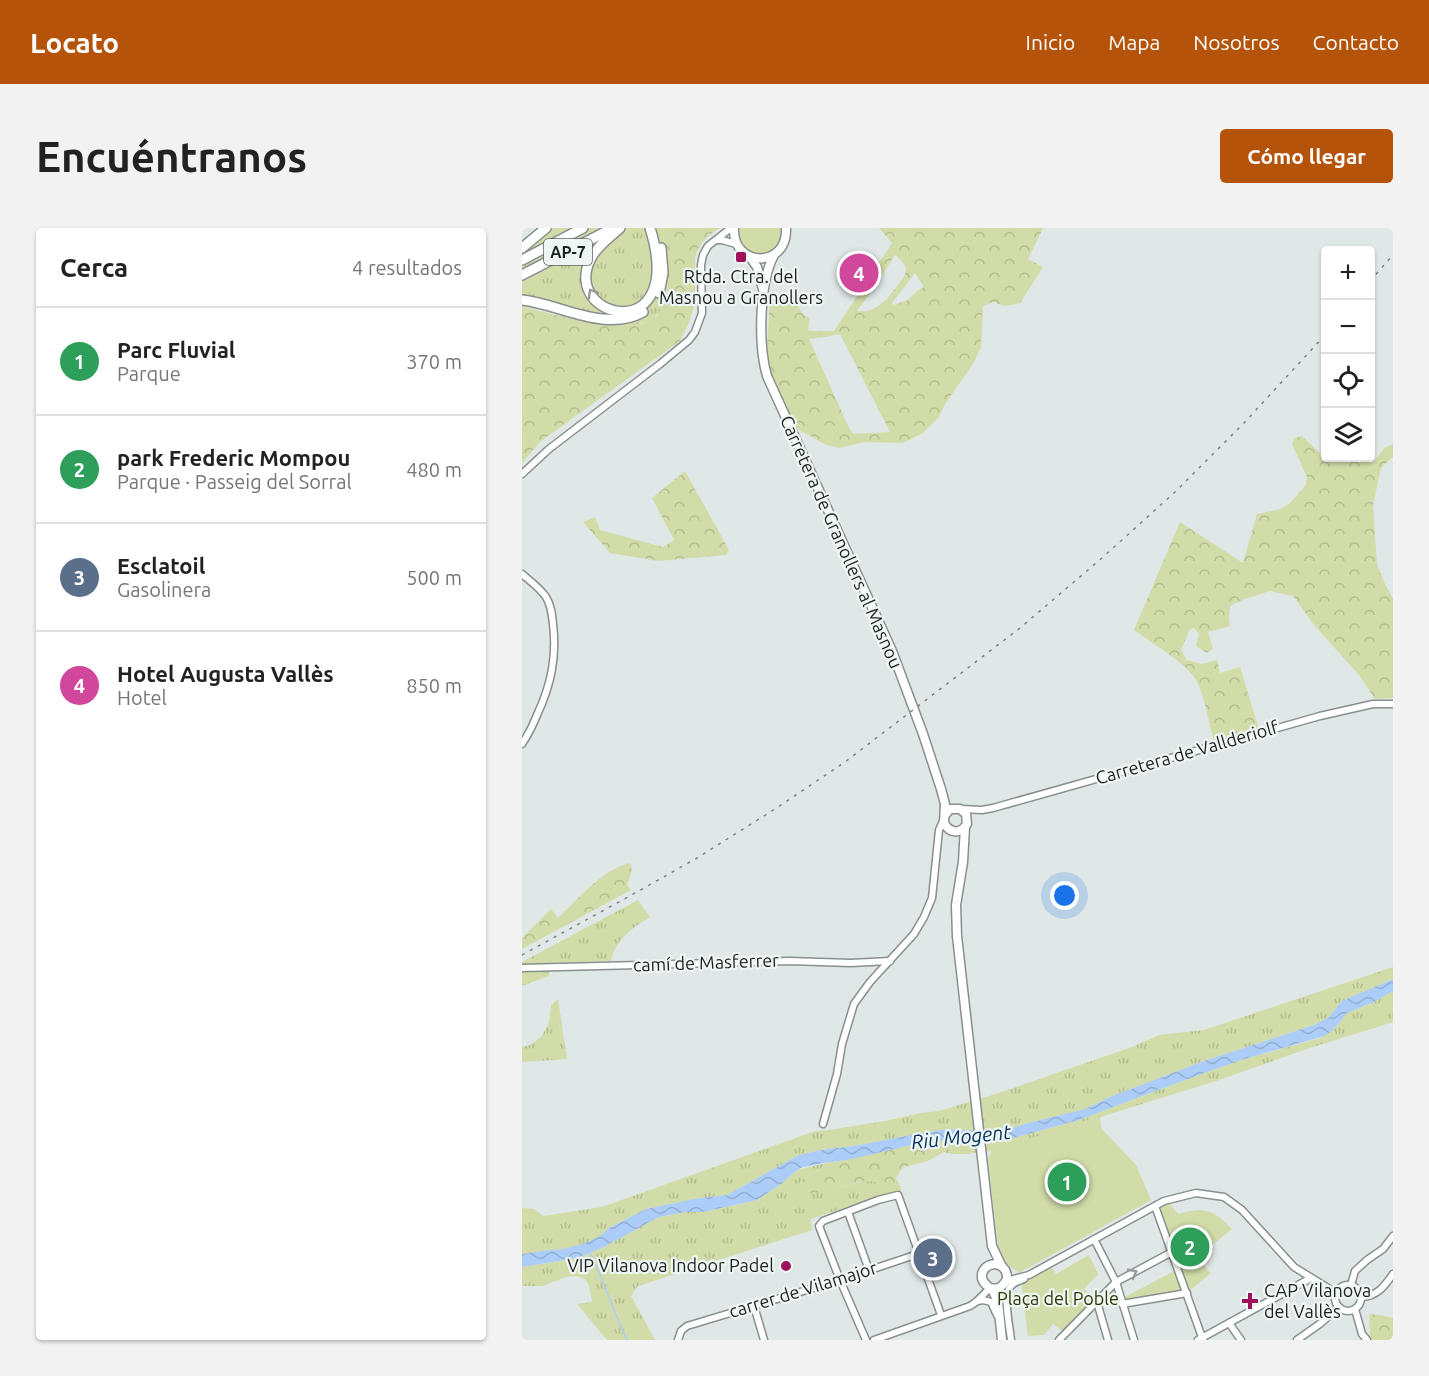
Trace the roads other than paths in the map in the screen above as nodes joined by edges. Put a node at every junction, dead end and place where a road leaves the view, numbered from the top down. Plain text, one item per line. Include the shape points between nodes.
1 (546, 228) edge
2 (583, 228) edge
3 (614, 228) edge
4 (620, 228) edge
5 (650, 228) edge
6 (656, 228) edge
7 (733, 228) edge
8 (786, 228) edge
9 (716, 240) junction
10 (736, 244) junction
11 (522, 248) edge
12 (774, 255) junction
13 (750, 257) junction
14 (522, 260) edge
15 (522, 276) edge
16 (764, 292) junction
17 (522, 300) edge
18 (522, 474) edge
19 (522, 574) edge
20 (1393, 704) edge
21 (522, 744) edge
22 (941, 789) junction
23 (960, 809) junction
24 (982, 810) junction
25 (944, 818) junction
26 (966, 826) junction
27 (951, 831) junction
28 (939, 838) junction
29 (963, 848) junction
30 (890, 961) junction
31 (522, 968) edge
32 (823, 1124) dead end
33 (1155, 1206) junction
34 (848, 1212) junction
35 (1393, 1236) edge
36 (1094, 1239) junction
37 (992, 1246) junction
38 (1172, 1252) junction
39 (918, 1254) junction
40 (988, 1266) junction
41 (1003, 1268) junction
42 (869, 1270) junction
43 (1393, 1274) edge
44 (1029, 1275) junction
45 (1021, 1276) junction
46 (1311, 1278) junction
47 (840, 1280) junction
48 (983, 1280) junction
49 (1116, 1282) junction
50 (1004, 1284) junction
51 (1350, 1285) junction
52 (990, 1288) junction
53 (1187, 1293) junction
54 (1336, 1293) junction
55 (1362, 1297) junction
56 (978, 1299) junction
57 (998, 1302) junction
58 (1096, 1302) junction
59 (1122, 1304) junction
60 (754, 1306) junction
61 (1339, 1307) junction
62 (1355, 1309) junction
63 (941, 1315) junction
64 (1000, 1323) junction
65 (1229, 1323) junction
66 (1201, 1339) edge
67 (678, 1340) edge
68 (764, 1340) edge
69 (866, 1340) edge
70 (874, 1340) edge
71 (1002, 1340) edge
72 (1011, 1340) edge
73 (1059, 1340) edge
74 (1108, 1340) edge
75 (1134, 1340) edge
76 (1241, 1340) edge
77 (1298, 1340) edge
78 (1367, 1340) edge

1 - 11 highway
2 - 14 highway, AP-7
3 - 15 highway, AP-7
5 -> 4 highway via 656,284 647,302 624,312 600,304 586,279 594,254
6 - 17 highway via 663,259 662,285 654,302 638,315 601,319
7 - 9 street
7 - 10 main road
8 - 12 main road, Carretera de Granollers al Masnou via 784,243
9 - 10 street
9 - 18 street via 708,246 701,265 702,313 695,332
10 - 13 main road
12 - 13 main road via 763,259
12 - 16 main road, Carretera de Granollers al Masnou
13 - 16 main road, Carretera de Granollers al Masnou
16 - 22 main road, Carretera de Granollers al Masnou via 761,346 767,376 892,651
19 - 21 street via 549,604 555,646 547,691
20 - 24 street, Carretera de Vallderiolf via 1373,704 1320,716
22 - 23 main road, Carretera de Granollers al Masnou
22 - 25 main road, Carretera de Granollers al Masnou
23 - 24 street, Carretera de Vallderiolf
23 - 25 main road via 950,809
23 - 26 main road via 967,817
24 - 26 street, Carretera de Vallderiolf
25 - 27 main road
25 - 28 street
26 - 27 main road
26 - 29 main road
27 - 28 street
27 - 29 main road via 959,837
28 - 30 street via 932,898 914,934
29 - 37 main road via 956,905 957,936
30 - 31 street, camí de Masferrer
30 - 32 street via 854,1004
33 - 36 street
33 - 38 street
33 - 46 street via 1196,1193 1224,1197 1242,1210 1293,1267
34 - 39 street via 898,1195
34 - 42 street
34 - 47 street via 819,1226
35 - 51 street via 1355,1271
36 - 44 street
36 - 49 street
37 - 40 main road
37 - 41 main road
49 -> 38 street
38 - 53 street
39 - 42 street, carrer de Vilamajor
39 - 63 street
40 - 41 main road
40 - 48 main road
41 - 45 street
41 - 50 main road
42 - 47 street, carrer de Vilamajor
43 - 55 street via 1383,1288 1370,1297
44 - 45 street
44 - 72 street via 1012,1284 1006,1296
45 - 50 street
46 - 54 street
46 - 65 street
47 - 60 street, carrer de Vilamajor
47 - 69 street
48 - 52 main road
48 - 56 street
49 - 58 street
49 - 59 street
50 - 52 main road
50 - 57 main road
51 - 54 street
51 - 55 street
52 - 56 street
52 - 57 main road
53 - 59 street
53 - 66 street
54 - 61 street
55 - 62 street
56 - 63 street via 970,1306
56 - 64 street via 991,1302
57 - 64 main road
58 - 73 street
58 - 74 street
59 - 75 street
60 - 67 street, carrer de Vilamajor via 687,1326
60 - 68 street
61 - 62 street
61 - 77 street
62 - 78 street
63 - 70 street
64 - 71 main road
65 - 66 street
65 - 76 street

